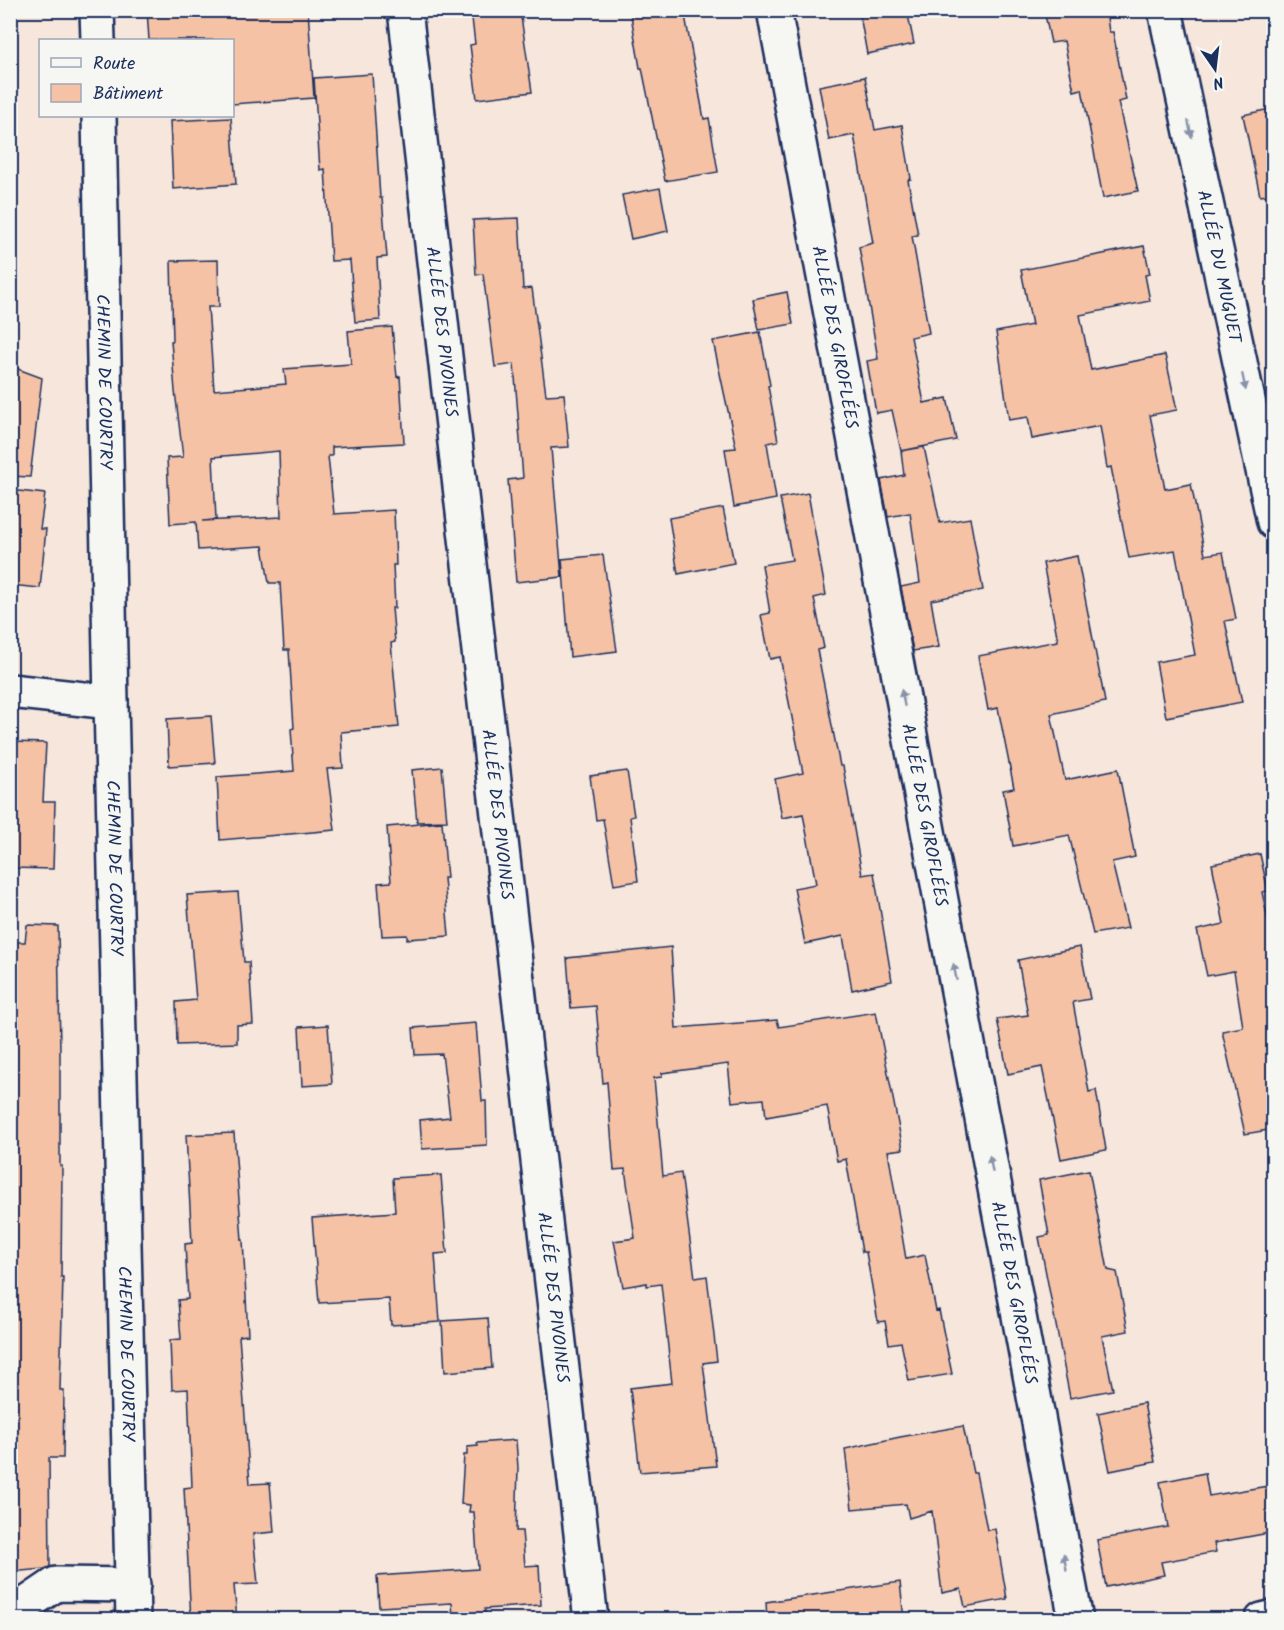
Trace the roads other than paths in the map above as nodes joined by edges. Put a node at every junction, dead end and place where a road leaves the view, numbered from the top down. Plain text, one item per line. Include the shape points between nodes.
1 (97, 10) edge
2 (405, 10) edge
3 (774, 10) edge
4 (1165, 10) edge
5 (98, 39) edge
6 (99, 117) edge
7 (1274, 522) edge
8 (10, 691) edge
9 (111, 702) junction
10 (132, 1585) junction
11 (1274, 1617) edge
12 (15, 1620) edge
13 (133, 1620) edge
14 (591, 1620) edge
15 (1076, 1620) edge
16 (1262, 1620) edge

1 - 5 street
2 - 14 street, ALLÉE DES PIVOINES
15 -> 3 street, ALLÉE DES GIROFLÉES
4 -> 7 street, ALLÉE DU MUGUET
6 - 9 street, CHEMIN DE COURTRY
8 - 9 street
9 - 10 street, CHEMIN DE COURTRY
10 - 12 street via 56,1584 25,1605
10 - 13 street, CHEMIN DE COURTRY
11 - 16 street

